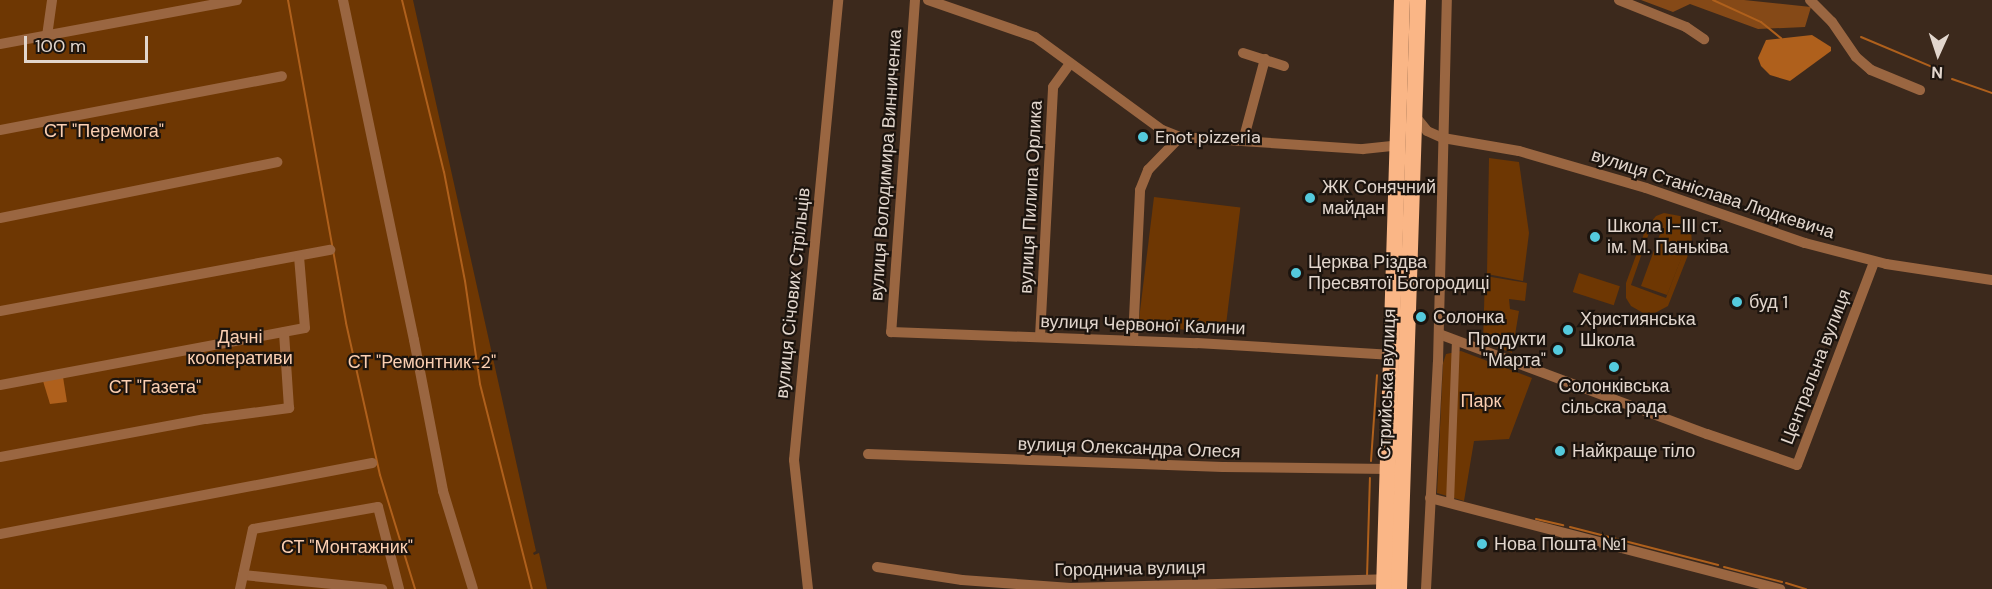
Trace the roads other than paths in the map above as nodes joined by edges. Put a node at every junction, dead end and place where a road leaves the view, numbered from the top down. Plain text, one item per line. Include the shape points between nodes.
1 (52, 0) edge
2 (237, 0) edge
3 (343, 0) edge
4 (838, 0) edge
5 (915, 0) edge
6 (928, 0) edge
7 (1402, 0) edge
8 (1418, 0) edge
9 (1447, 0) edge
10 (1619, 0) edge
11 (1810, 0) edge
12 (47, 36) junction
13 (1704, 39) dead end
14 (0, 45) edge
15 (1243, 53) dead end
16 (1264, 59) junction
17 (1070, 64) junction
18 (1284, 66) dead end
19 (282, 76) dead end
20 (1920, 90) dead end
21 (1415, 116) junction
22 (0, 129) edge
23 (1427, 131) junction
24 (1180, 137) junction
25 (1443, 138) junction
26 (1243, 141) junction
27 (1406, 147) junction
28 (277, 162) dead end
29 (0, 218) edge
30 (330, 250) dead end
31 (299, 256) junction
32 (1874, 262) junction
33 (1992, 280) edge
34 (0, 311) edge
35 (284, 332) junction
36 (891, 332) joint
37 (1439, 334) junction
38 (1040, 337) junction
39 (1133, 340) junction
40 (1456, 340) junction
41 (1392, 355) junction
42 (0, 385) edge
43 (868, 454) dead end
44 (0, 457) edge
45 (372, 463) dead end
46 (1389, 470) junction
47 (1430, 498) junction
48 (1450, 503) junction
49 (0, 534) edge
50 (878, 567) dead end
51 (243, 575) junction
52 (1386, 584) edge
53 (240, 589) edge
54 (382, 589) edge
55 (399, 589) edge
56 (473, 589) edge
57 (808, 589) edge
58 (1426, 589) edge
59 (1779, 589) edge

1 - 12 street
2 - 12 street
3 - 56 street via 443,491
4 - 57 street, вулиця Січових Стрільців via 794,460
5 - 36 street, вулиця Володимира Винниченка
6 - 17 street via 1035,37
7 - 27 highway, Стрийська вулиця
8 - 21 highway, Стрийська вулиця
9 - 25 street
10 - 13 street via 1686,27
11 - 20 street via 1871,70
12 - 14 street
15 - 16 street
16 - 18 street
16 - 26 street
17 - 24 street via 1162,130
17 - 38 street, вулиця Пилипа Орлика via 1053,87
19 - 22 street
21 - 23 street, вулиця Станіслава Людкевича
21 - 27 highway, Стрийська вулиця
23 - 25 street, вулиця Станіслава Людкевича
23 - 27 street
24 - 26 street
24 - 39 street via 1148,170 1140,190
25 - 32 street, вулиця Станіслава Людкевича via 1530,154
25 - 37 street
26 - 27 street via 1363,149
27 - 41 highway, Стрийська вулиця
27 - 52 highway, Стрийська вулиця
28 - 29 street
30 - 31 street
31 - 34 street
31 - 35 street via 305,328
32 - 33 street, вулиця Станіслава Людкевича
32 - 40 street, Центральна вулиця via 1797,465
35 - 42 street
35 - 44 street via 290,408 206,419
36 - 38 street, вулиця Червоної Калини
37 - 40 street, Центральна вулиця
37 - 47 street
38 - 39 street, вулиця Червоної Калини
39 - 41 street, вулиця Червоної Калини
40 - 48 street
41 - 46 highway, Стрийська вулиця
43 - 46 street, вулиця Олександра Олеся
45 - 49 street
46 - 52 highway, Стрийська вулиця
47 - 48 street
47 - 58 street
48 - 59 street
50 - 52 street, Городнича вулиця via 962,580 1071,588
51 - 53 street
51 - 54 street
51 - 55 street via 253,530 378,507

